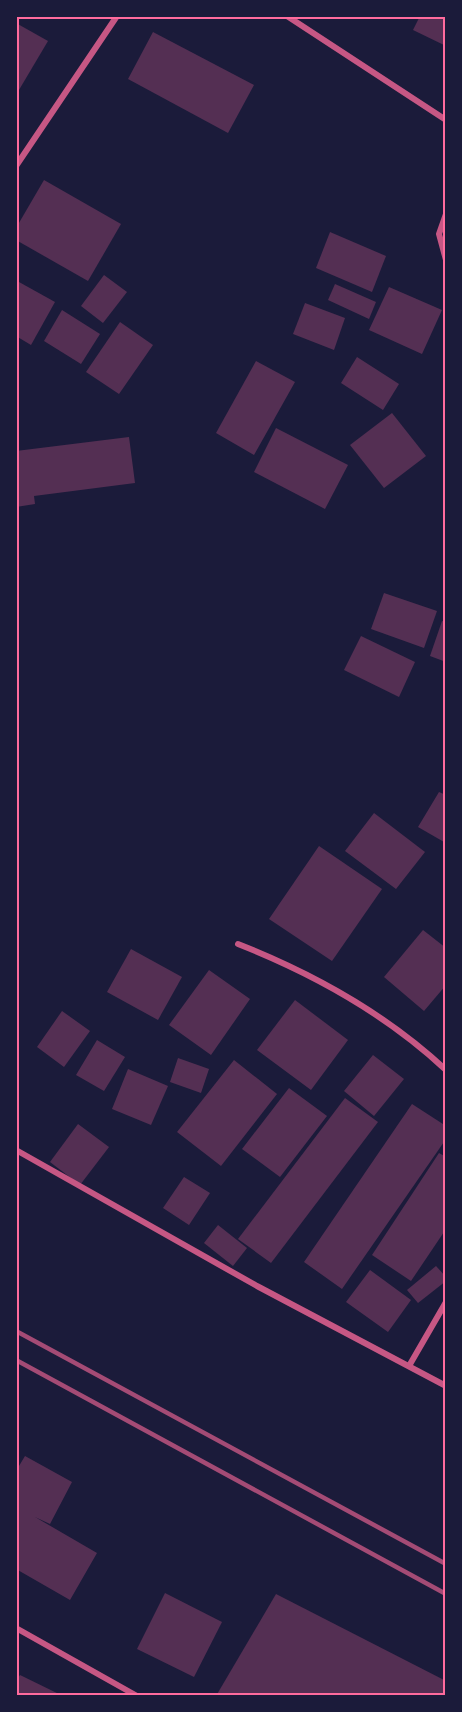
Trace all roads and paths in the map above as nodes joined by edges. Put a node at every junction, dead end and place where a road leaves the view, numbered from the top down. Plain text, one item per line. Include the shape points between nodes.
1 (117, 16) edge
2 (287, 16) edge
3 (446, 120) edge
4 (16, 166) edge
5 (446, 214) edge
6 (446, 260) edge
7 (238, 945) dead end
8 (446, 1070) edge
9 (16, 1150) edge
10 (446, 1302) edge
11 (409, 1366) junction
12 (446, 1386) edge
13 (16, 1628) edge
14 (137, 1695) edge

1 - 4 street
2 - 3 street
5 - 6 street via 439,234
7 - 8 street via 327,983 363,1005
9 - 11 street via 257,1286
10 - 11 street
11 - 12 street
13 - 14 street

